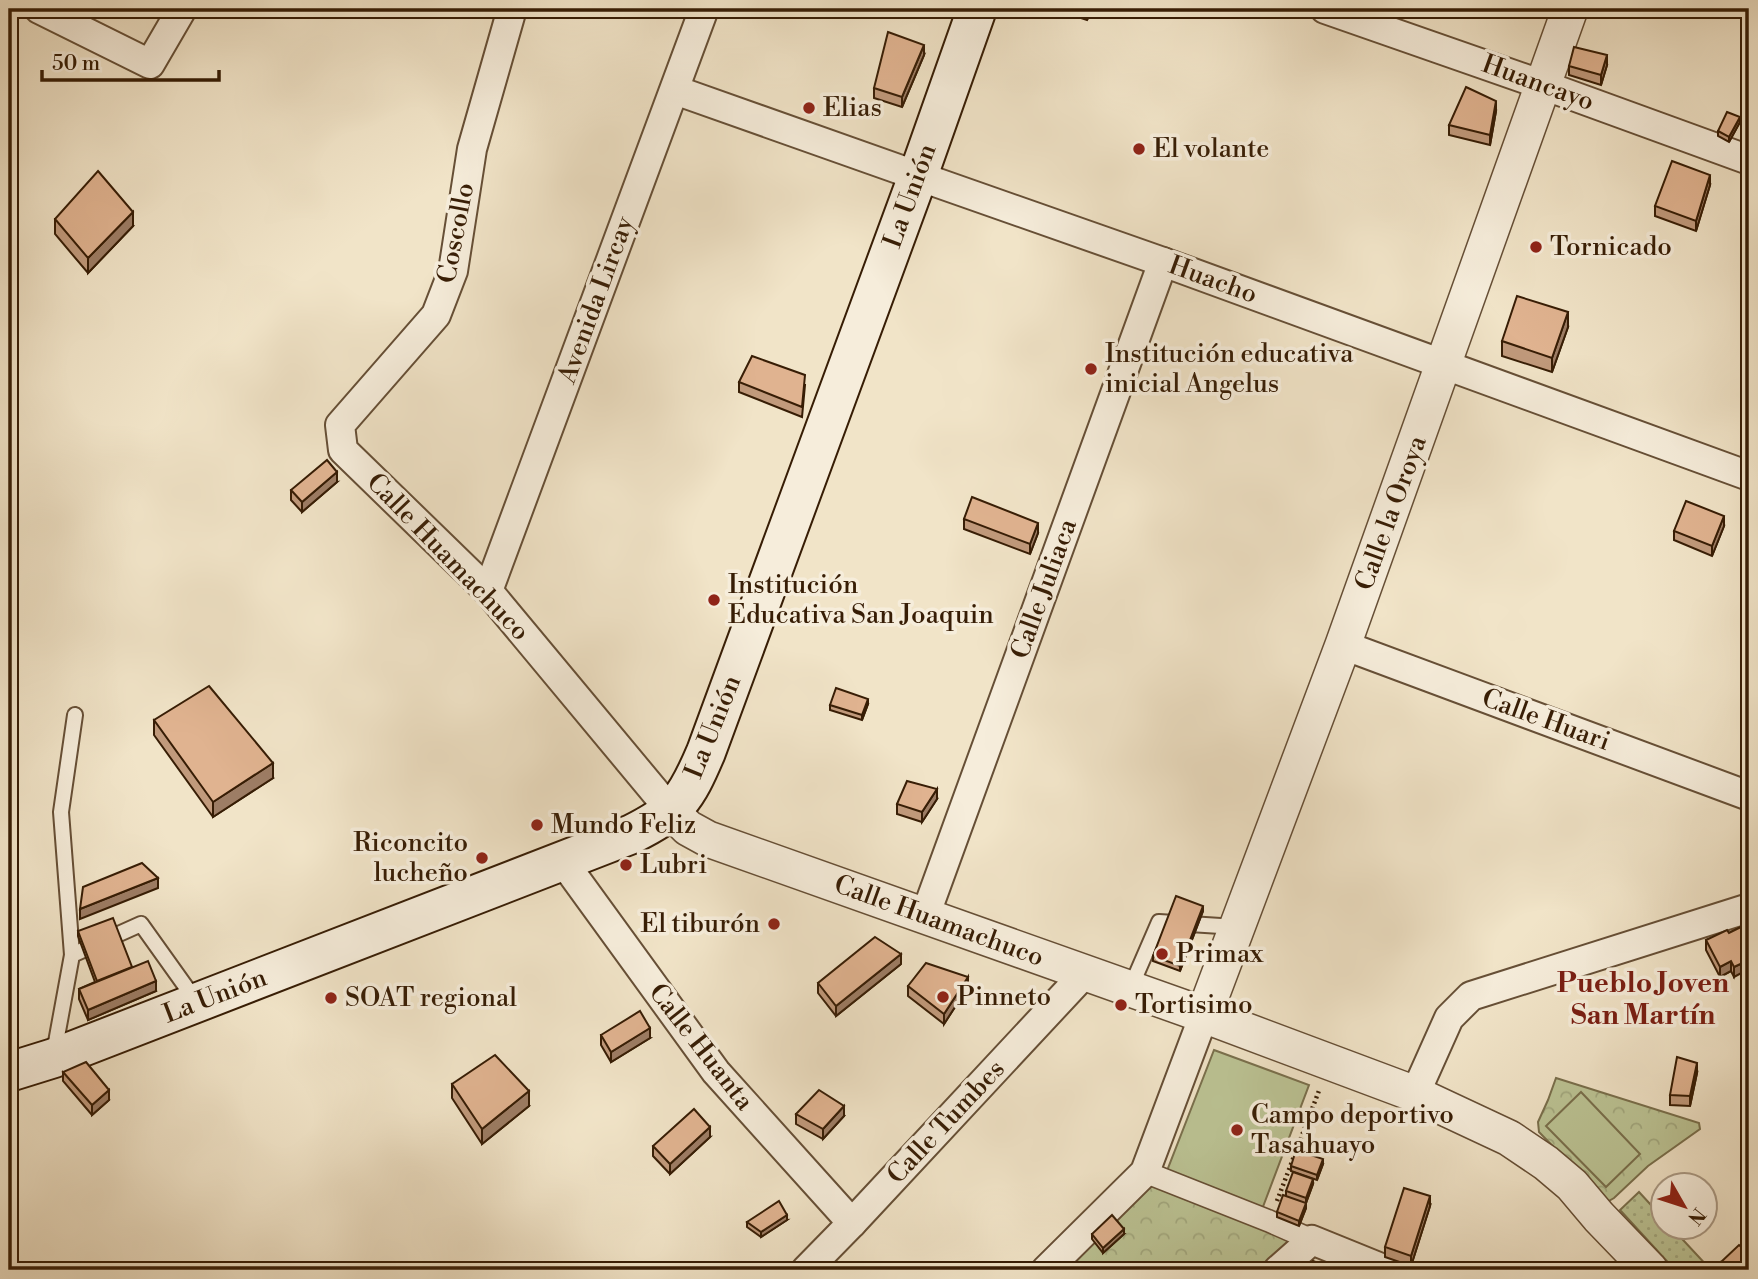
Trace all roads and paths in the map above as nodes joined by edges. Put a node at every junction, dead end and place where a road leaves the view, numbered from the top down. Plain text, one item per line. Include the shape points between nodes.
1 (39, 9) edge
2 (182, 9) edge
3 (512, 9) edge
4 (704, 9) edge
5 (977, 9) edge
6 (1325, 9) edge
7 (1570, 9) edge
8 (1544, 85) junction
9 (674, 90) junction
10 (1749, 160) edge
11 (918, 176) junction
12 (1163, 262) junction
13 (1445, 363) junction
14 (340, 425) joint
15 (1749, 476) edge
16 (488, 591) junction
17 (1343, 645) junction
18 (75, 715) dead end
19 (1749, 796) edge
20 (671, 811) junction
21 (562, 860) junction
22 (1749, 908) edge
23 (925, 916) junction
24 (1237, 927) junction
25 (72, 954) junction
26 (1085, 973) junction
27 (1130, 989) junction
28 (197, 1003) junction
29 (1204, 1015) junction
30 (54, 1058) junction
31 (1329, 1062) junction
32 (9, 1072) edge
33 (1415, 1094) junction
34 (1145, 1172) junction
35 (1269, 1221) junction
36 (852, 1223) junction
37 (1312, 1240) junction
38 (806, 1270) edge
39 (1046, 1270) edge
40 (1278, 1270) edge
41 (1386, 1270) edge
42 (1650, 1270) edge

1 - 2 street via 150,64
3 - 14 street, Coscollo via 472,149 453,271 436,315
4 - 9 street, Avenida Lircay
5 - 11 main road, La Unión
6 - 8 street, Huancayo
7 - 8 street, Calle la Oroya
8 - 10 street, Huancayo
8 - 13 street, Calle la Oroya
9 - 11 street, Huacho
9 - 16 street, Avenida Lircay
11 - 12 street, Huacho
11 - 20 main road, La Unión via 706,752 693,782
12 - 13 street, Huacho
12 - 23 street, Calle Juliaca
13 - 15 street, Huacho
13 - 17 street, Calle la Oroya
14 - 16 street, Calle Huamachuco via 343,450
16 - 20 street, Calle Huamachuco
17 - 19 street, Calle Huari
17 - 24 street, Calle la Oroya
18 - 25 lane via 61,812
20 - 21 main road, La Unión via 632,834
20 - 23 street, Calle Huamachuco via 708,839
21 - 28 main road, La Unión
21 - 36 street, Calle Huanta via 716,1072
22 - 33 street via 1471,996 1449,1018
23 - 26 street, Calle Huamachuco
24 - 27 lane via 1159,922
24 - 29 street, Calle la Oroya
25 - 28 lane via 141,924
25 - 30 lane
26 - 27 street, Calle Huamachuco
26 - 36 street, Calle Tumbes
27 - 29 street, Calle Huamachuco
28 - 30 main road, La Unión
29 - 31 street, Calle Huamachuco
29 - 34 street
30 - 32 main road, La Unión
31 - 33 street, Calle Huamachuco
31 - 35 path
33 - 42 street, Calle Huamachuco via 1510,1138 1546,1163
34 - 35 street
34 - 39 street
35 - 37 street
36 - 38 street, Calle Tumbes
37 - 40 street
37 - 41 street

